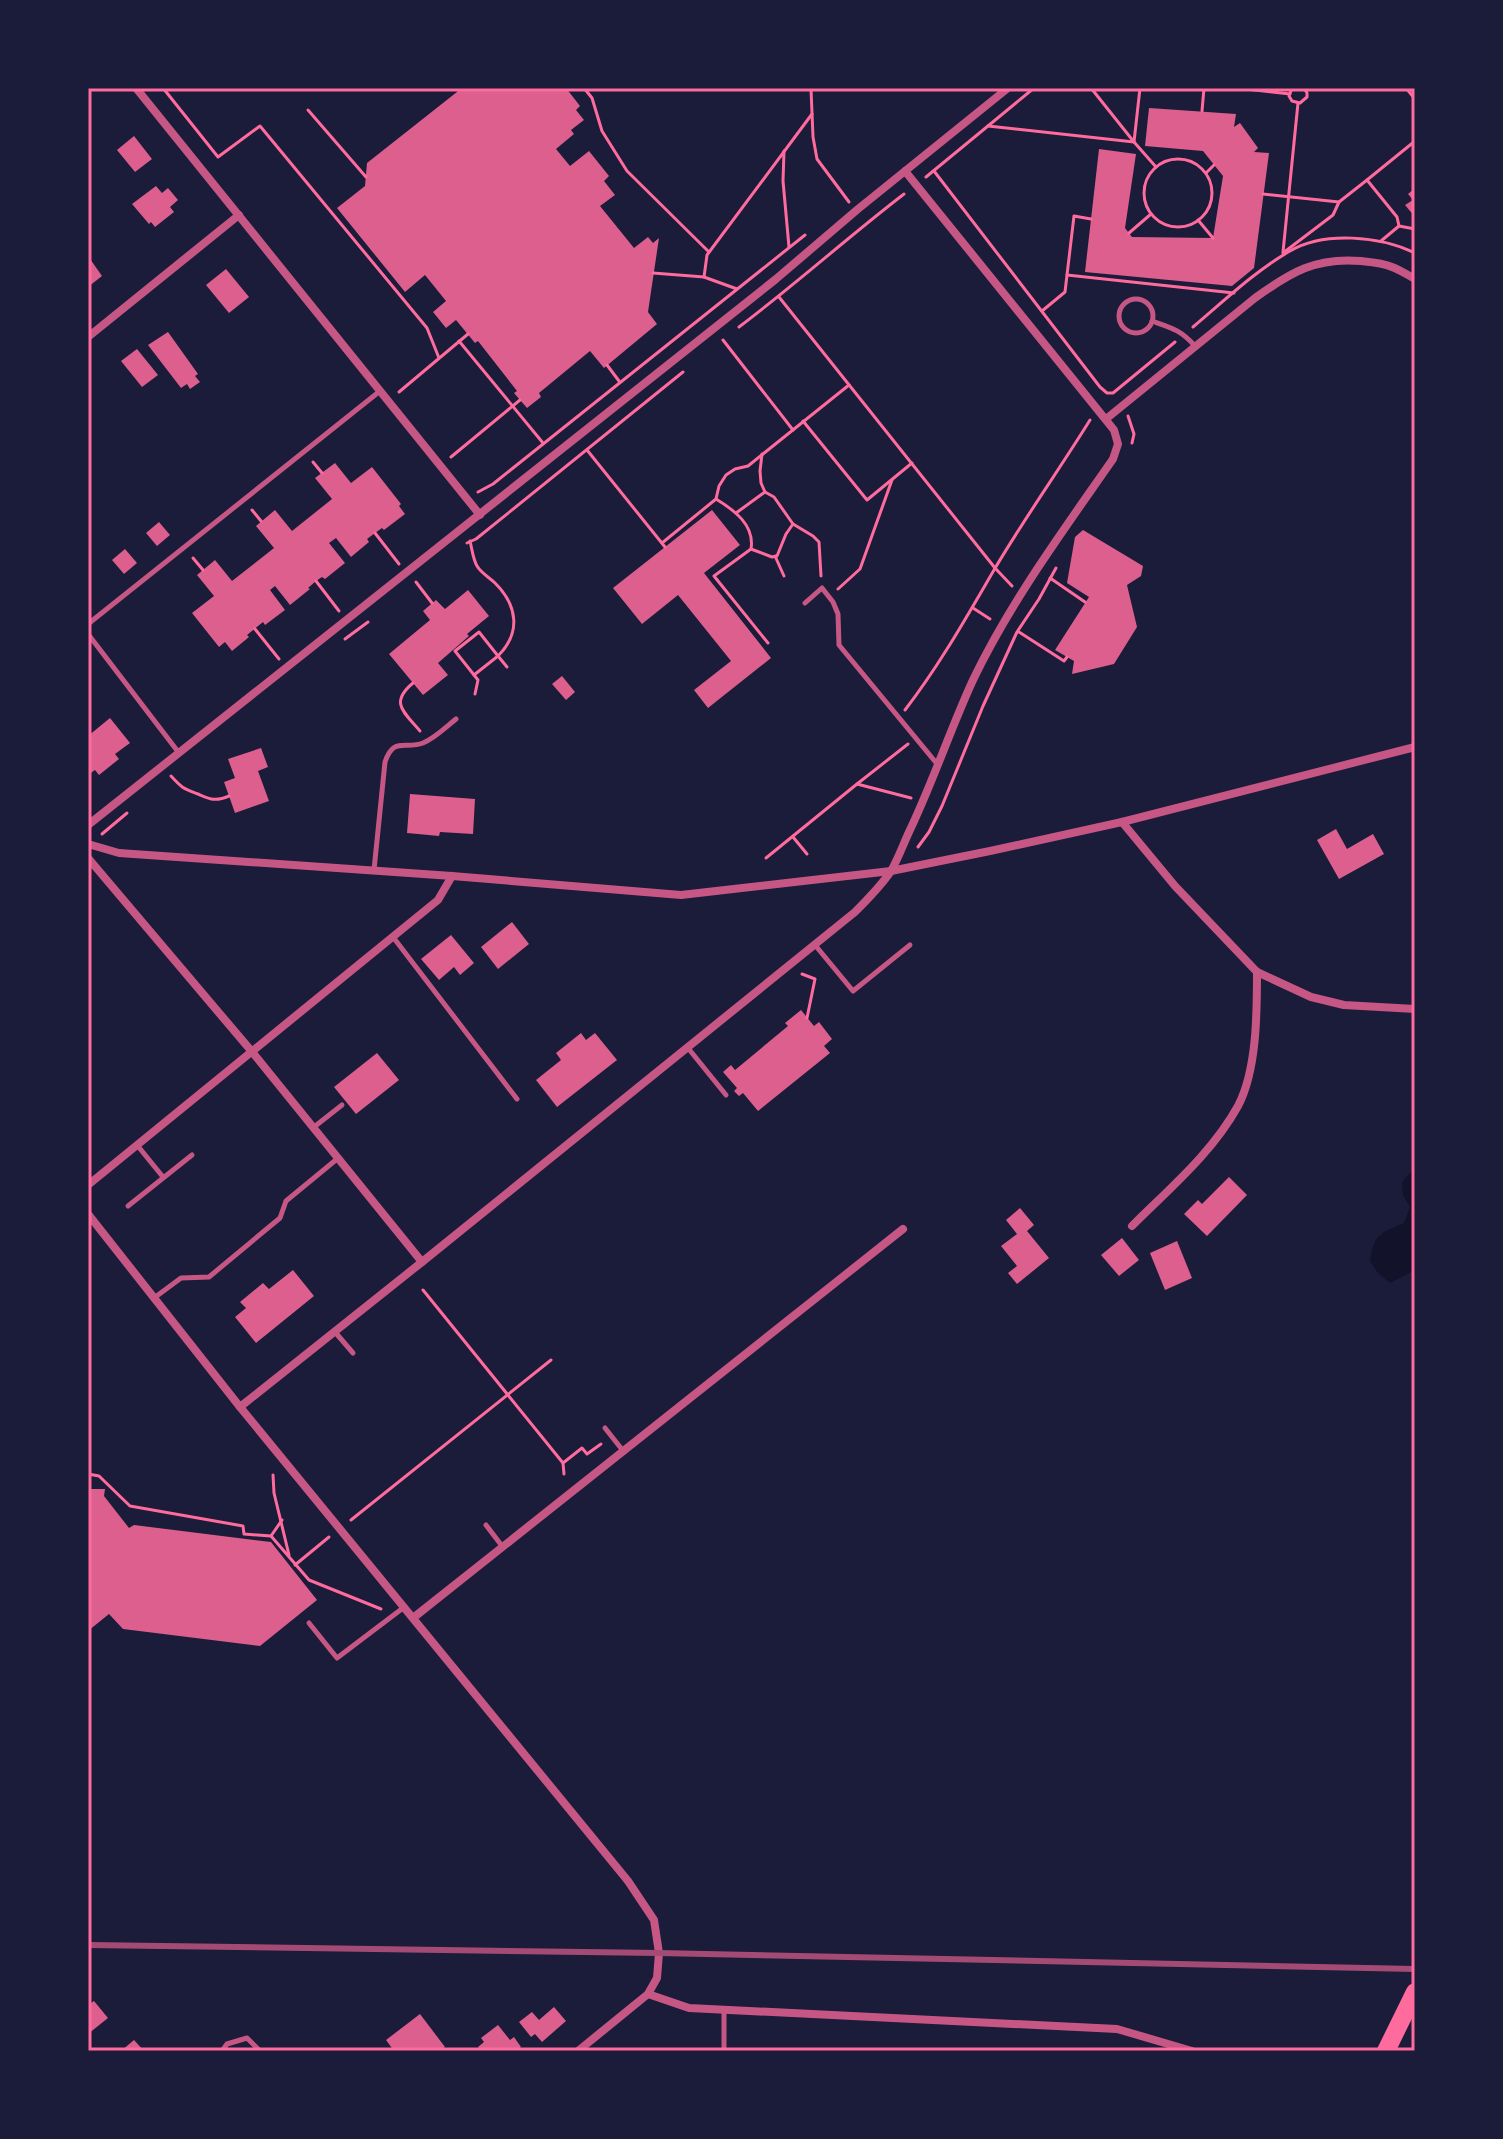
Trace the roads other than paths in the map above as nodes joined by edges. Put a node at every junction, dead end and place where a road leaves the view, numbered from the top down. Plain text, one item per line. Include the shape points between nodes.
1 (136, 88) edge
2 (1008, 88) edge
3 (905, 171) junction
4 (239, 215) junction
5 (1415, 279) edge
6 (1152, 321) junction
7 (88, 337) edge
8 (1195, 347) junction
9 (381, 391) junction
10 (1106, 419) junction
11 (480, 515) junction
12 (805, 603) dead end
13 (88, 624) edge
14 (88, 634) edge
15 (456, 719) dead end
16 (1415, 747) edge
17 (179, 753) junction
18 (939, 766) junction
19 (1122, 822) junction
20 (88, 825) edge
21 (88, 844) edge
22 (88, 858) edge
23 (374, 870) junction
24 (891, 871) junction
25 (452, 876) junction
26 (393, 937) junction
27 (815, 944) junction
28 (910, 945) dead end
29 (1257, 972) junction
30 (1415, 1009) edge
31 (688, 1047) junction
32 (253, 1053) junction
33 (726, 1095) dead end
34 (517, 1099) dead end
35 (342, 1105) dead end
36 (313, 1128) junction
37 (137, 1145) junction
38 (192, 1155) dead end
39 (338, 1158) junction
40 (163, 1177) junction
41 (88, 1185) edge
42 (128, 1206) dead end
43 (88, 1214) edge
44 (1132, 1226) dead end
45 (903, 1229) dead end
46 (422, 1262) junction
47 (154, 1298) junction
48 (335, 1332) junction
49 (353, 1353) dead end
50 (240, 1407) junction
51 (605, 1428) dead end
52 (624, 1452) junction
53 (486, 1525) dead end
54 (503, 1547) junction
55 (404, 1607) junction
56 (413, 1618) junction
57 (309, 1623) dead end
58 (1415, 1992) edge
59 (648, 1994) junction
60 (724, 2010) junction
61 (222, 2051) edge
62 (260, 2051) edge
63 (578, 2051) edge
64 (724, 2051) edge
65 (1192, 2051) edge
66 (1386, 2051) edge

1 - 4 street
2 - 3 street
3 - 10 street
3 - 11 street
4 - 7 street
4 - 9 street
5 - 8 street via 1391,266 1364,261 1336,259 1308,266 1281,280
6 - 6 lane via 1140,332 1129,331 1120,318 1122,307 1136,299 1146,302
6 - 8 lane via 1176,329
8 - 10 street
9 - 11 street
9 - 13 lane
10 - 18 street via 1118,444 1113,459 1002,624
11 - 17 street
12 - 18 lane via 822,588 838,614 839,645
14 - 17 lane
15 - 23 lane via 428,740 395,746 388,753
16 - 19 street
17 - 20 street
18 - 24 street
19 - 24 street
19 - 29 street
21 - 23 street via 119,853
22 - 32 street
23 - 25 street
24 - 25 street via 681,895
24 - 27 street via 855,912
25 - 26 street via 438,900
26 - 32 street
26 - 34 lane
27 - 28 lane via 853,991
27 - 31 street
29 - 30 street via 1311,997 1344,1005
29 - 44 street via 1252,1060 1239,1104 1208,1150
31 - 33 lane
31 - 46 street
32 - 36 street
32 - 37 street
35 - 36 lane
36 - 39 street
37 - 40 lane
37 - 41 street
38 - 40 lane
39 - 46 street
39 - 47 lane via 286,1201 280,1218 209,1277 181,1278
40 - 42 lane
43 - 47 street
45 - 52 street
46 - 48 street
47 - 50 street
48 - 49 lane
48 - 50 street
50 - 55 street
51 - 52 lane
52 - 54 street
53 - 54 lane
54 - 56 street
55 - 56 street
55 - 57 lane via 337,1658
56 - 59 street via 628,1881 654,1920 657,1978
58 - 66 highway
59 - 60 street via 689,2008
59 - 63 street
60 - 64 lane
60 - 65 street via 1117,2029
61 - 62 lane via 247,2038

